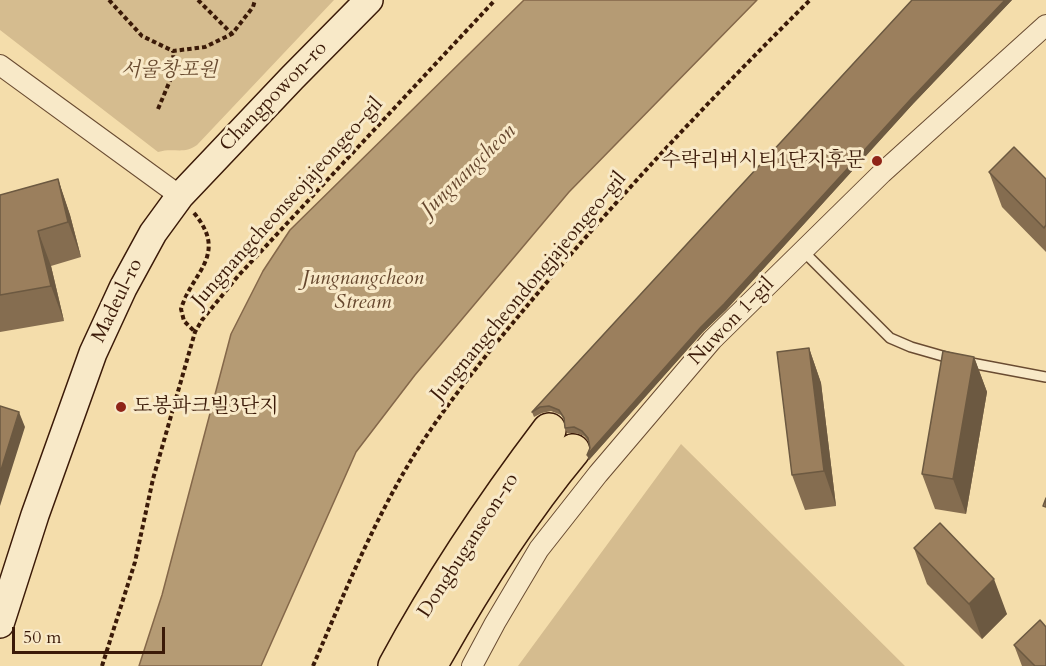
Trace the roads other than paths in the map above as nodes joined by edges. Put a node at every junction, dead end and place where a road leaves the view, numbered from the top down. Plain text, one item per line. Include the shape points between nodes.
1 (369, 0) edge
2 (1046, 25) edge
3 (0, 65) edge
4 (180, 196) junction
5 (802, 251) junction
6 (1046, 377) edge
7 (549, 430) dead end
8 (573, 451) dead end
9 (0, 624) edge
10 (395, 666) edge
11 (430, 666) edge
12 (472, 666) edge

1 - 4 street, Changpowon-ro
2 - 5 street, Nuwon 1-gil
3 - 4 street
4 - 9 street, Madeul-ro via 153,233 93,353
5 - 6 lane via 890,338 943,357
5 - 12 street, Nuwon 1-gil via 712,340 598,474 539,549
7 - 10 highway, Dongbuganseon-ro via 461,554
8 - 11 highway, Dongbuganseon-ro via 505,541

